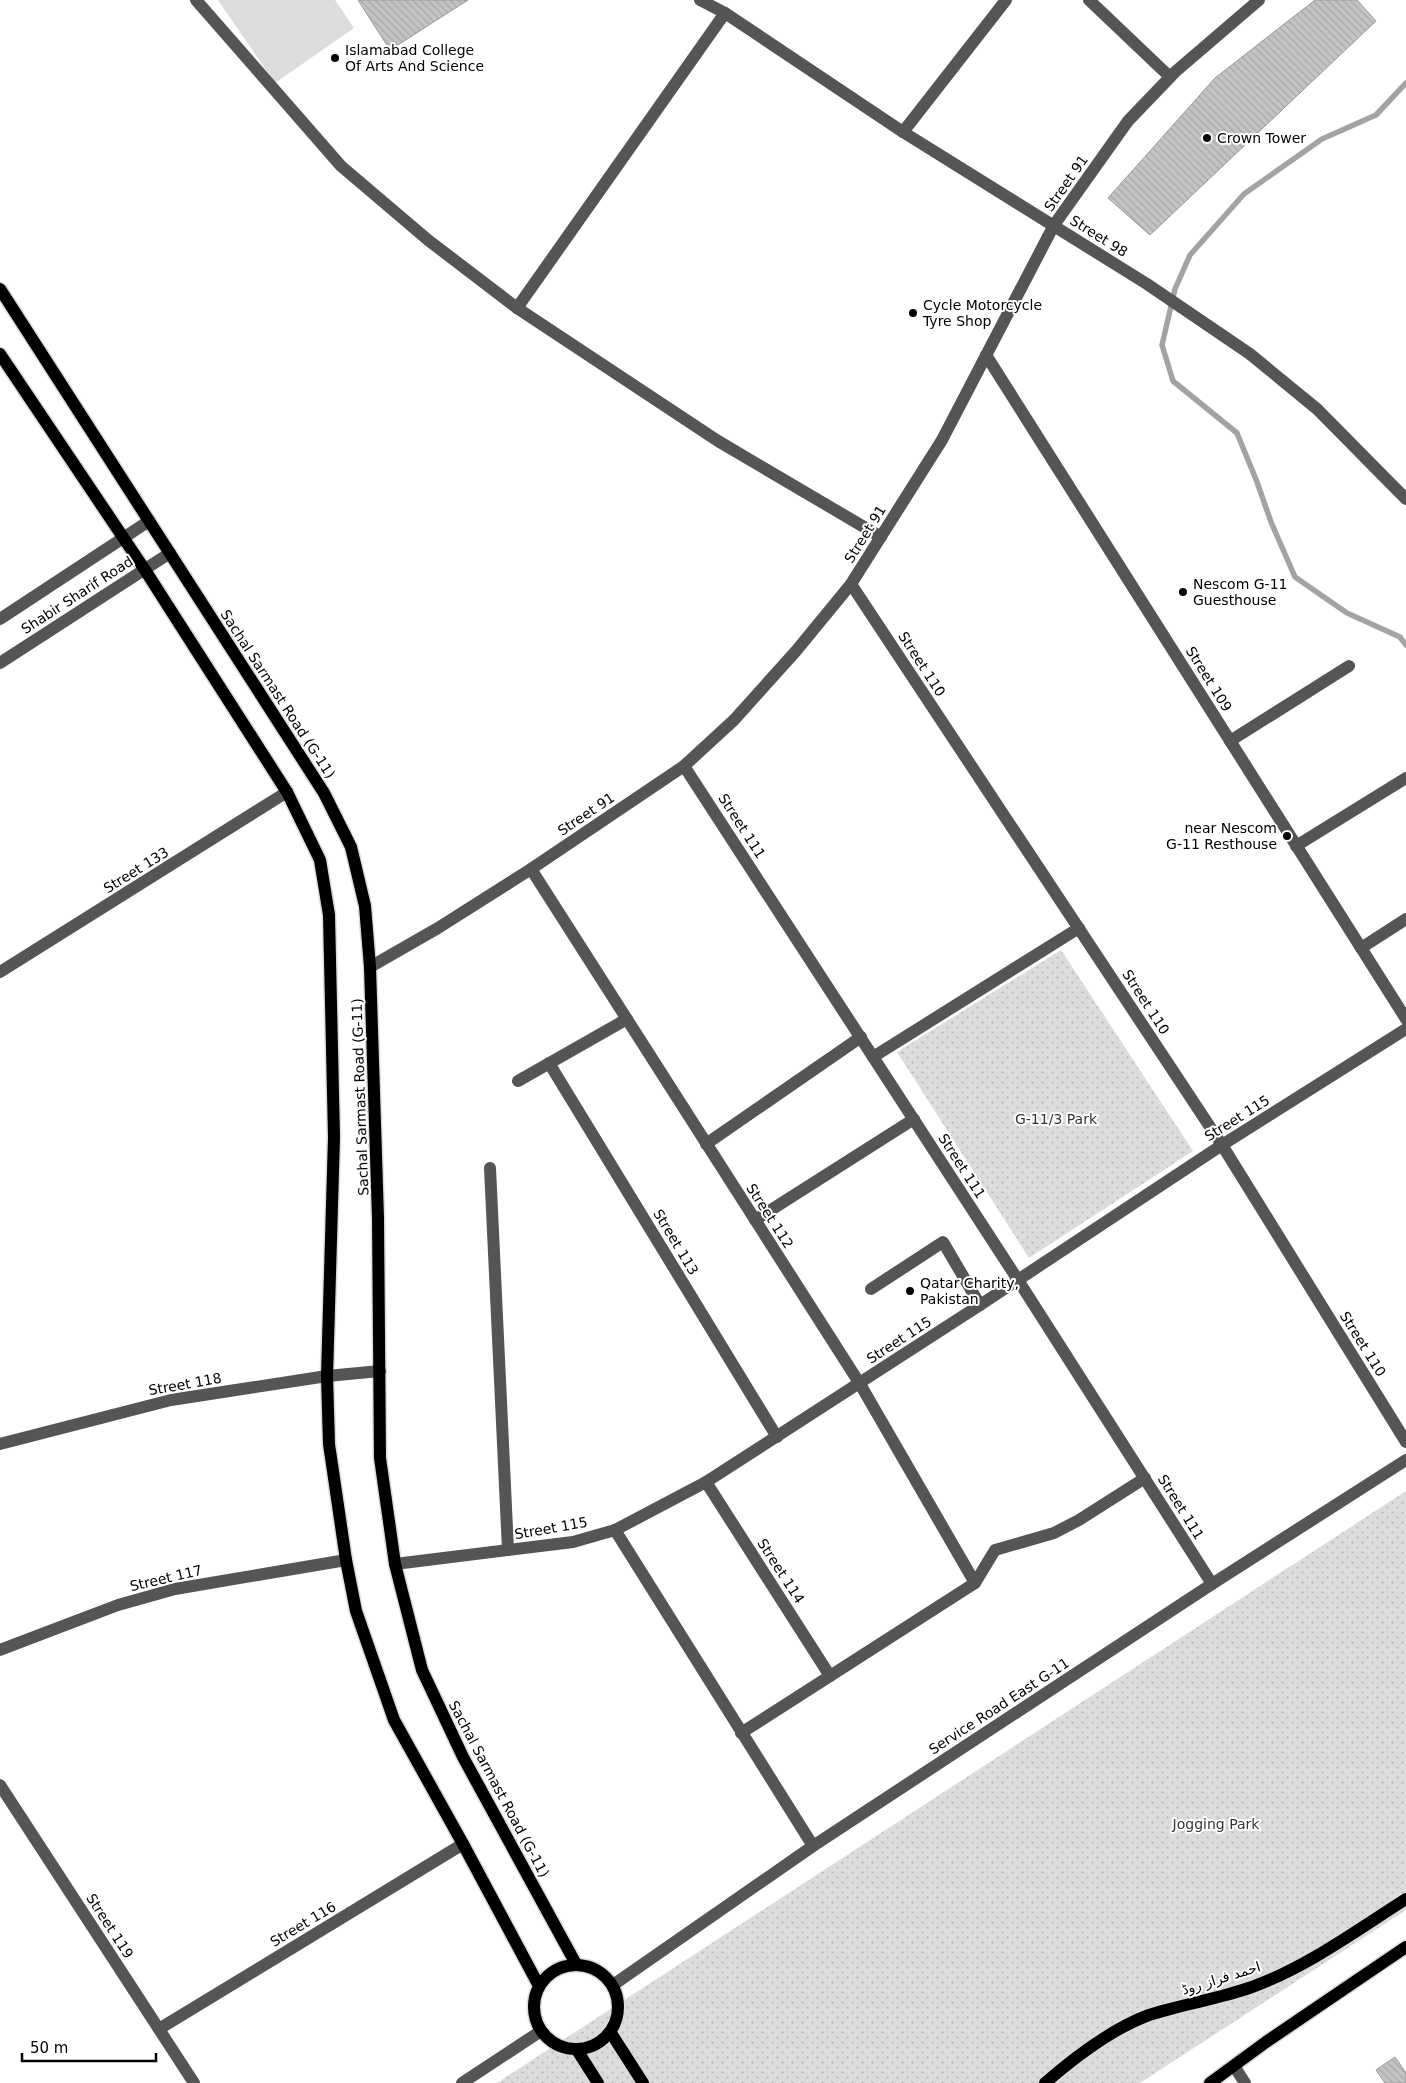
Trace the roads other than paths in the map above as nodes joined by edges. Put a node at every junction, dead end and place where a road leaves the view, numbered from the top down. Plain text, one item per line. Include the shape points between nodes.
1 (196, 0) edge
2 (700, 0) edge
3 (1006, 0) edge
4 (1089, 0) edge
5 (1259, 0) edge
6 (725, 13) junction
7 (1170, 77) junction
8 (903, 132) junction
9 (1054, 225) junction
10 (0, 289) edge
11 (517, 308) junction
12 (0, 354) edge
13 (986, 355) junction
14 (1406, 498) edge
15 (149, 521) junction
16 (881, 537) junction
17 (122, 539) junction
18 (170, 553) junction
19 (145, 570) junction
20 (851, 584) junction
21 (0, 619) edge
22 (0, 663) edge
23 (1349, 666) dead end
24 (1230, 741) junction
25 (684, 766) junction
26 (1406, 778) edge
27 (287, 792) junction
28 (1296, 846) junction
29 (531, 869) junction
30 (1406, 919) edge
31 (1079, 928) junction
32 (1361, 948) junction
33 (370, 967) junction
34 (0, 972) edge
35 (627, 1019) junction
36 (1406, 1019) edge
37 (1406, 1029) edge
38 (860, 1037) junction
39 (873, 1057) junction
40 (549, 1062) junction
41 (518, 1081) dead end
42 (914, 1119) junction
43 (706, 1144) junction
44 (1222, 1144) junction
45 (490, 1168) dead end
46 (755, 1220) junction
47 (1018, 1280) junction
48 (871, 1289) dead end
49 (980, 1305) junction
50 (380, 1371) junction
51 (327, 1376) junction
52 (860, 1384) junction
53 (777, 1437) junction
54 (1406, 1442) edge
55 (0, 1444) edge
56 (1406, 1460) edge
57 (1145, 1478) junction
58 (706, 1482) junction
59 (615, 1530) junction
60 (508, 1550) junction
61 (346, 1560) junction
62 (395, 1564) junction
63 (975, 1583) junction
64 (1212, 1584) junction
65 (0, 1650) edge
66 (830, 1676) junction
67 (741, 1733) junction
68 (0, 1785) edge
69 (463, 1844) junction
70 (813, 1846) junction
71 (1406, 1898) edge
72 (1406, 1948) edge
73 (576, 1964) junction
74 (613, 1984) junction
75 (539, 1986) junction
76 (159, 2029) junction
77 (541, 2031) junction
78 (611, 2033) junction
79 (577, 2050) junction
80 (1234, 2066) junction
81 (194, 2083) edge
82 (462, 2083) edge
83 (598, 2083) edge
84 (643, 2083) edge
85 (1045, 2083) edge
86 (1210, 2083) edge
87 (1245, 2083) edge

1 - 11 street via 341,166 428,240
2 - 6 street, Street 98
3 - 8 street
4 - 7 street
5 - 7 street, Street 91
6 - 8 street, Street 98
6 - 11 street
7 - 9 street, Street 91 via 1128,121
8 - 9 street, Street 98
9 - 13 street, Street 91
9 - 14 street, Street 98 via 1250,354 1317,409
10 - 15 main road, Sachal Sarmast Road (G-11)
11 - 16 street via 718,441
12 - 17 main road, Sachal Sarmast Road (G-11)
13 - 16 street, Street 91 via 942,440
13 - 24 street, Street 109
15 - 17 street, Shabir Sharif Road
15 - 18 main road, Sachal Sarmast Road (G-11)
16 - 20 street, Street 91
17 - 19 main road, Sachal Sarmast Road (G-11)
17 - 21 street, Shabir Sharif Road
18 - 19 street, Shabir Sharif Road
18 - 33 main road, Sachal Sarmast Road (G-11) via 324,794 351,847 365,906
19 - 22 street, Shabir Sharif Road
19 - 27 main road, Sachal Sarmast Road (G-11)
20 - 25 street, Street 91 via 796,652 734,720
20 - 31 street, Street 110
23 - 24 street
24 - 28 street, Street 109
25 - 29 street, Street 91
25 - 38 street, Street 111
26 - 28 street
27 - 34 street, Street 133
27 - 51 main road, Sachal Sarmast Road (G-11) via 320,860 328,915 334,1137
28 - 32 street, Street 109
29 - 33 street, Street 91
29 - 35 street, Street 112
30 - 32 street
31 - 39 street
31 - 44 street, Street 110
32 - 36 street, Street 109
33 - 50 main road, Sachal Sarmast Road (G-11)
35 - 40 street
35 - 43 street, Street 112
37 - 44 street, Street 115
38 - 39 street, Street 111
38 - 43 street
39 - 42 street, Street 111
40 - 41 street
40 - 53 street, Street 113
42 - 46 street
42 - 47 street, Street 111
43 - 46 street, Street 112
44 - 47 street, Street 115
44 - 54 street, Street 110
45 - 60 street
46 - 52 street, Street 112
47 - 49 street, Street 115
47 - 57 street, Street 111
48 - 49 street via 943,1242
49 - 52 street, Street 115
50 - 51 street, Street 118
50 - 62 main road, Sachal Sarmast Road (G-11) via 380,1458
51 - 55 street, Street 118 via 171,1400
51 - 61 main road, Sachal Sarmast Road (G-11) via 329,1444
52 - 53 street, Street 115
52 - 63 street, Street 112
53 - 58 street, Street 115
56 - 64 street, Service Road East G-11
57 - 63 street via 1054,1533 995,1550
57 - 64 street, Street 111
58 - 59 street, Street 115
58 - 66 street, Street 114
59 - 60 street, Street 115 via 573,1542
59 - 67 street
60 - 62 street, Street 115
61 - 65 street, Street 117 via 175,1589 118,1605
61 - 69 main road, Sachal Sarmast Road (G-11) via 356,1611 394,1720
62 - 73 main road, Sachal Sarmast Road (G-11) via 422,1670 463,1758
63 - 66 street
64 - 70 street, Service Road East G-11
66 - 67 street
67 - 70 street
68 - 76 street, Street 119
69 - 75 main road, Sachal Sarmast Road (G-11)
69 - 76 street, Street 116
70 - 74 street, Service Road East G-11
71 - 85 main road, احمد فراز روڈ via 1277,1976 1238,1991 1148,2016 1120,2029
72 - 80 main road
73 - 74 main road via 590,1966 603,1973
73 - 75 main road via 549,1974
74 - 78 main road via 619,2009
75 - 77 main road via 534,2001
76 - 81 street, Street 119
77 - 79 main road via 563,2048
77 - 82 street
78 - 79 main road via 590,2048
78 - 84 main road
79 - 83 main road
80 - 86 main road
80 - 87 street

